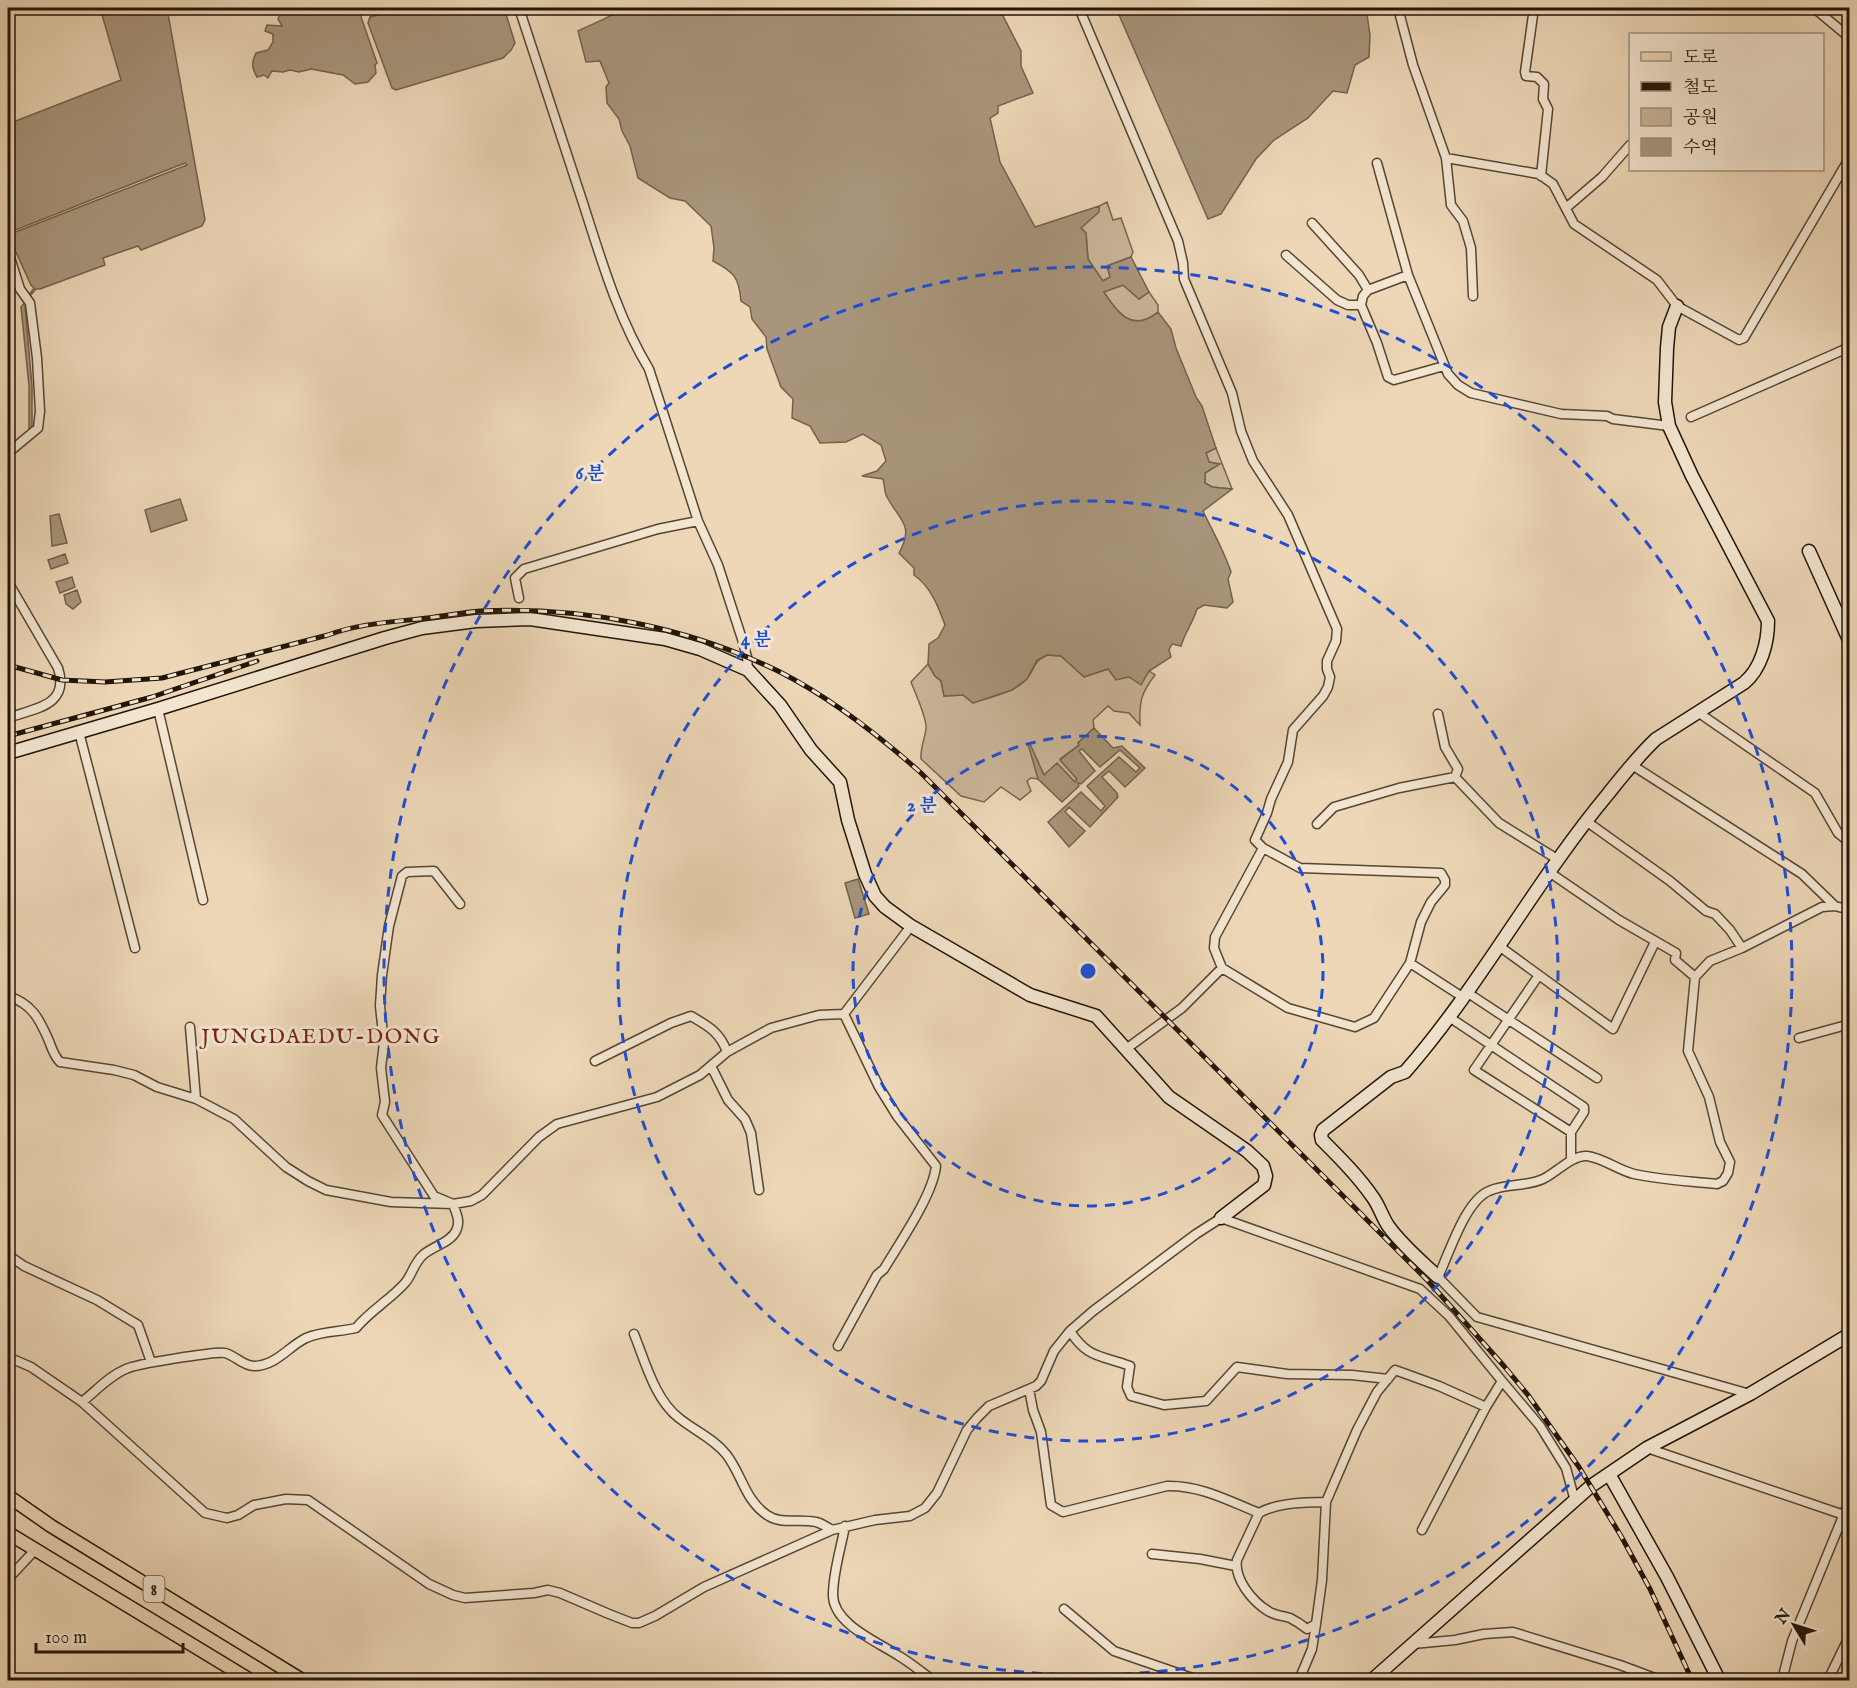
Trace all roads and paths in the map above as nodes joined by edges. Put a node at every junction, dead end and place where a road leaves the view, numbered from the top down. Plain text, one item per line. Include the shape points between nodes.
1 (519, 8) edge
2 (1079, 8) edge
3 (1398, 8) edge
4 (1534, 8) edge
5 (1814, 8) edge
6 (1850, 38) edge
7 (1629, 146) edge
8 (1850, 156) edge
9 (1446, 158) junction
10 (1377, 163) dead end
11 (1541, 176) junction
12 (1566, 208) junction
13 (1312, 223) dead end
14 (8, 251) edge
15 (1286, 255) dead end
16 (1408, 274) junction
17 (1368, 290) junction
18 (1473, 296) dead end
19 (1361, 304) junction
20 (1677, 306) junction
21 (1850, 347) edge
22 (1444, 366) junction
23 (1690, 417) dead end
24 (1669, 426) junction
25 (8, 453) edge
26 (698, 521) junction
27 (1809, 551) dead end
28 (8, 582) edge
29 (519, 598) dead end
30 (1850, 642) edge
31 (748, 670) junction
32 (158, 709) junction
33 (1699, 713) junction
34 (1438, 714) dead end
35 (8, 718) edge
36 (79, 732) junction
37 (8, 753) edge
38 (1632, 765) junction
39 (1455, 777) junction
40 (1586, 820) junction
41 (1317, 824) dead end
42 (1850, 843) edge
43 (1263, 848) junction
44 (1557, 859) junction
45 (1549, 872) junction
46 (203, 900) dead end
47 (460, 904) dead end
48 (1836, 906) junction
49 (1850, 910) edge
50 (911, 926) junction
51 (1655, 942) junction
52 (1499, 946) junction
53 (135, 948) dead end
54 (1742, 948) junction
55 (1410, 963) junction
56 (1222, 968) junction
57 (1539, 975) junction
58 (1695, 977) junction
59 (1466, 995) junction
60 (8, 996) edge
61 (844, 1014) junction
62 (1449, 1017) junction
63 (1508, 1019) junction
64 (1850, 1024) edge
65 (190, 1027) dead end
66 (1799, 1038) dead end
67 (1490, 1045) junction
68 (1126, 1049) junction
69 (727, 1052) junction
70 (595, 1061) dead end
71 (711, 1066) junction
72 (1597, 1078) dead end
73 (196, 1099) junction
74 (1571, 1131) junction
75 (1571, 1160) junction
76 (759, 1190) dead end
77 (453, 1204) junction
78 (1221, 1218) junction
79 (8, 1255) edge
80 (1438, 1277) junction
81 (1070, 1331) junction
82 (634, 1334) dead end
83 (1850, 1334) edge
84 (838, 1346) dead end
85 (8, 1357) edge
86 (151, 1362) junction
87 (1388, 1379) junction
88 (1502, 1381) junction
89 (1029, 1389) junction
90 (1750, 1394) junction
91 (82, 1402) junction
92 (1486, 1407) junction
93 (1647, 1448) junction
94 (1609, 1474) junction
95 (8, 1496) edge
96 (1850, 1499) edge
97 (1575, 1501) junction
98 (1326, 1502) junction
99 (1259, 1514) junction
100 (1846, 1516) edge
101 (845, 1526) junction
102 (832, 1530) junction
103 (1422, 1530) dead end
104 (8, 1533) edge
105 (35, 1550) junction
106 (1152, 1554) dead end
107 (1236, 1566) junction
108 (8, 1579) edge
109 (1064, 1609) dead end
110 (1316, 1624) junction
111 (1847, 1641) dead end
112 (1413, 1644) junction
113 (1839, 1658) junction
114 (1850, 1662) edge
115 (250, 1680) edge
116 (302, 1680) edge
117 (933, 1680) edge
118 (1198, 1680) edge
119 (1299, 1680) edge
120 (1372, 1680) edge
121 (1660, 1680) edge
122 (1719, 1680) edge
123 (1782, 1680) edge
124 (1828, 1680) edge

1 - 26 street via 600,256 649,369
2 - 43 street via 1178,241 1184,279 1232,393 1253,461 1288,515 1337,629 1327,661 1328,687 1293,730 1288,762 1255,840
3 - 9 street via 1413,65
4 - 11 street via 1525,72 1544,84 1543,99 1548,109
5 - 6 street
7 - 12 street via 1602,177
8 - 20 street via 1744,338 1734,338
9 - 11 street
9 - 18 street via 1451,205 1463,221 1471,248
10 - 16 street
11 - 12 street via 1553,184
12 - 20 street via 1574,224 1657,280
13 - 17 street
14 - 25 street via 20,289 30,303 40,411 38,428
15 - 19 street via 1337,300 1348,305
16 - 17 street
16 - 22 street
17 - 19 street
19 - 22 street via 1388,377 1394,380
20 - 24 street via 1667,348 1665,402
21 - 23 street
22 - 24 street via 1458,385 1471,393 1561,414 1607,416
24 - 33 street via 1768,621 1753,676
26 - 29 street via 524,569 515,578
26 - 31 street via 718,565
27 - 30 street
28 - 35 street via 62,680 57,696 48,704
31 - 32 street via 665,639 530,619 485,620 422,628 385,638
31 - 50 street via 840,782 854,843 875,896
32 - 36 street
32 - 46 street
33 - 38 street via 1656,739
33 - 42 street via 1815,793 1838,833
34 - 39 street via 1445,747 1458,769
36 - 37 street
36 - 53 street
38 - 40 street
38 - 48 street via 1802,874
39 - 41 street via 1334,807
39 - 44 street via 1499,823
40 - 44 street
40 - 54 street via 1715,914
43 - 55 street via 1300,868 1441,873 1445,885 1421,922
43 - 56 street via 1215,938 1214,948
44 - 45 street
45 - 51 street
45 - 52 street
47 - 77 street via 434,871 407,872 402,876 389,926 380,1006 384,1043 382,1115 435,1196
48 - 49 street
48 - 54 street via 1822,907
50 - 61 street
50 - 68 street via 1030,995 1096,1016
51 - 57 street via 1613,1029
51 - 58 street via 1676,953 1676,960
52 - 57 street
52 - 59 street
54 - 58 street via 1710,961
55 - 56 street via 1374,1018 1355,1027 1288,1008
55 - 59 street
56 - 68 street via 1182,1008
57 - 63 street
58 - 75 street via 1688,1051 1709,1097 1720,1142 1730,1162 1728,1173 1717,1184 1633,1173 1586,1156
59 - 62 street
59 - 63 street
60 - 73 street via 29,1005 60,1062 134,1075
61 - 69 street via 771,1028
61 - 84 street via 879,1087 936,1166 935,1178 915,1215
62 - 67 street
62 - 80 street via 1405,1072 1391,1077 1321,1135 1357,1176 1396,1236
63 - 67 street
63 - 72 street
64 - 66 street
65 - 73 street
67 - 74 street via 1584,1107
67 - 74 street via 1474,1070
68 - 78 street via 1169,1097 1263,1166 1264,1185
69 - 70 street via 713,1028 691,1016
69 - 71 street
71 - 76 street via 751,1133
71 - 77 street via 657,1096 558,1124 539,1137 482,1195
73 - 77 street via 234,1119 286,1167 326,1190 391,1202
74 - 75 street
75 - 80 street via 1535,1183 1482,1195 1469,1210
77 - 86 street via 459,1217 455,1233 423,1255 405,1283 356,1328 305,1339 288,1352 254,1366 224,1353
78 - 81 street
78 - 88 street via 1420,1289 1449,1316
79 - 86 street via 138,1325
80 - 90 street via 1477,1317
81 - 87 street via 1090,1354 1130,1366 1127,1387 1131,1396 1164,1406 1206,1401 1237,1367 1287,1374
81 - 89 street via 1054,1351 1041,1381
82 - 102 street via 658,1395 679,1418 717,1444 736,1469 745,1491 766,1514 777,1521 816,1522
83 - 90 street
85 - 91 street via 31,1367
86 - 91 street via 127,1368
87 - 92 street via 1395,1370
87 - 98 street via 1357,1430
88 - 92 street
88 - 97 street via 1540,1426 1566,1468
89 - 99 street via 1041,1432 1051,1505 1055,1509 1063,1512 1182,1485
89 - 101 street via 989,1406 972,1424 937,1493 925,1508 910,1516
90 - 93 street
91 - 102 street via 205,1513 227,1518 254,1505 286,1499 308,1500 429,1584 465,1598 548,1590 639,1623 704,1587
92 - 103 street
93 - 94 street
93 - 100 street
94 - 97 street
94 - 122 street
95 - 116 main road, 8
96 - 100 street
97 - 112 street
98 - 99 street via 1288,1504
98 - 110 street
99 - 107 street
100 - 123 street via 1792,1641
101 - 102 street
101 - 117 street via 833,1597 837,1609 862,1634
104 - 105 main road, 8
105 - 108 street
105 - 115 main road, 8
106 - 107 street
107 - 110 street via 1248,1594 1268,1612 1292,1619 1307,1629
109 - 118 street via 1114,1652
110 - 119 street via 1312,1649
111 - 113 street
112 - 120 street
112 - 121 street via 1513,1632
113 - 114 street
113 - 124 street

